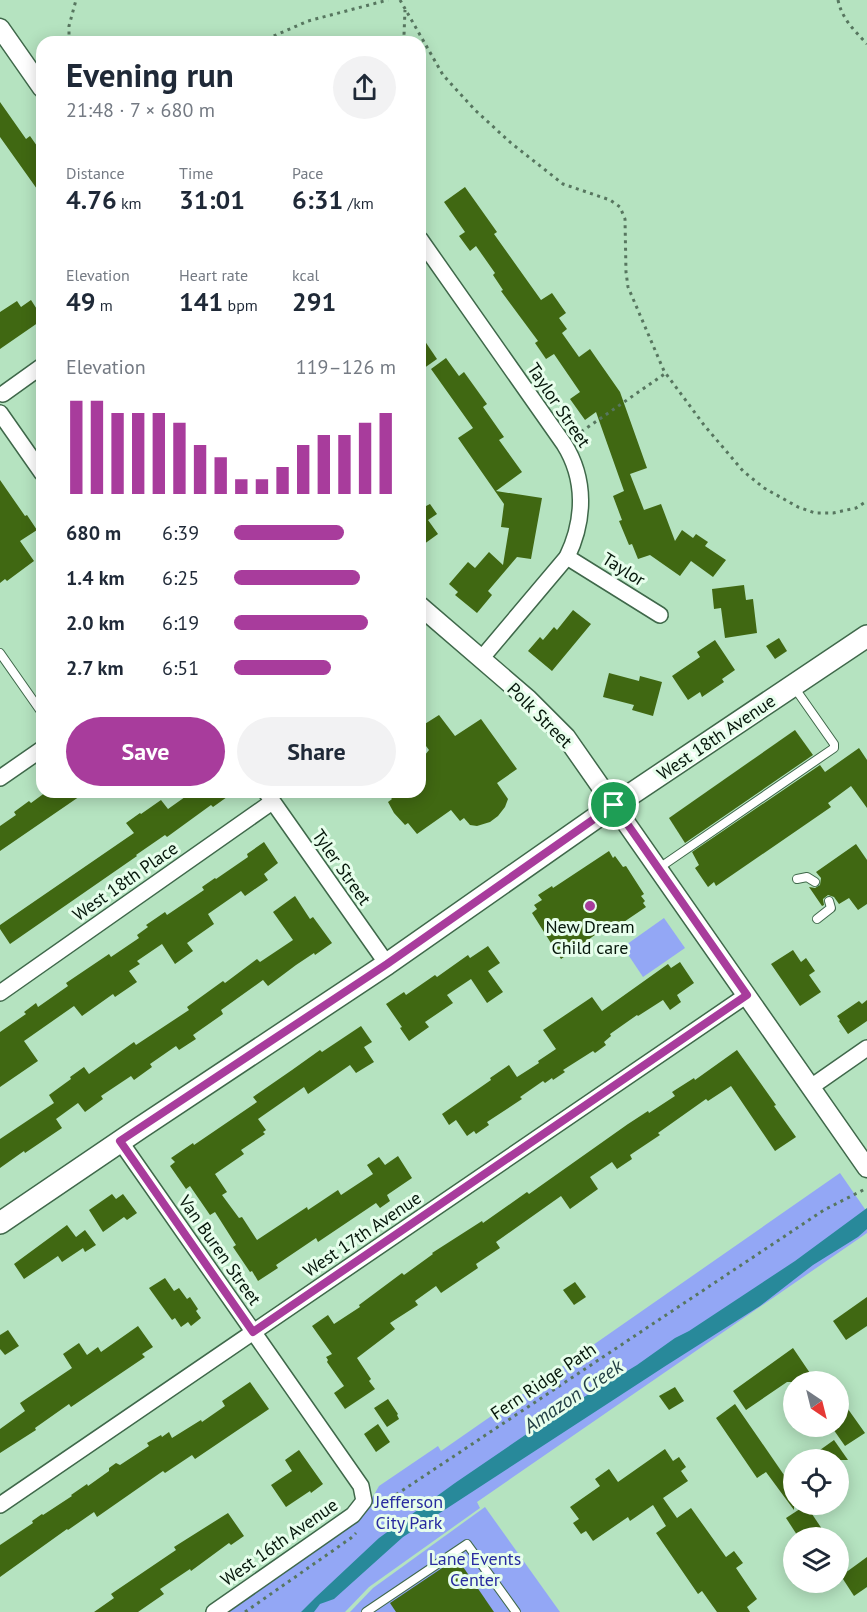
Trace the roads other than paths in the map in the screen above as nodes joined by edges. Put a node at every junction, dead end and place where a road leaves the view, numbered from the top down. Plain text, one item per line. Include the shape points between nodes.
1 (0, 28) edge
2 (36, 79) edge
3 (426, 248) edge
4 (36, 370) edge
5 (2, 392) edge
6 (0, 413) edge
7 (36, 464) edge
8 (567, 557) junction
9 (426, 611) edge
10 (660, 615) dead end
11 (867, 636) edge
12 (0, 653) edge
13 (481, 659) junction
14 (793, 686) junction
15 (36, 704) edge
16 (36, 753) edge
17 (0, 778) edge
18 (268, 798) edge
19 (270, 798) edge
20 (614, 805) junction
21 (658, 869) junction
22 (797, 879) dead end
23 (815, 882) dead end
24 (829, 901) dead end
25 (817, 919) dead end
26 (387, 964) junction
27 (0, 993) edge
28 (747, 995) junction
29 (867, 1048) edge
30 (811, 1087) junction
31 (120, 1141) junction
32 (867, 1167) edge
33 (0, 1223) edge
34 (253, 1332) junction
35 (0, 1505) edge
36 (369, 1507) joint
37 (214, 1612) edge
38 (366, 1612) edge
39 (516, 1612) edge

1 - 2 street
3 - 8 street, Taylor Street via 576,466 581,493 578,531
4 - 5 street
5 - 6 street via 6,404
6 - 7 street
8 - 10 street, Taylor
8 - 13 street, Taylor Street
9 - 13 street, Polk Street
11 - 14 main road, West 18th Avenue
12 - 15 lane
13 - 20 street, Polk Street via 566,737
14 - 20 main road, West 18th Avenue
14 - 21 lane via 834,748
16 - 17 street
18 - 27 street, West 18th Place
19 - 26 street, Tyler Street
20 - 21 street, Polk Street
20 - 26 main road, West 18th Avenue
21 - 28 street, Polk Street
22 - 23 lane via 807,877
24 - 25 lane via 831,908
26 - 31 main road, West 18th Avenue
28 - 30 street, Polk Street
28 - 34 street, West 17th Avenue
29 - 30 street
30 - 32 street, Polk Street
31 - 33 main road, West 18th Avenue
31 - 34 street, Van Buren Street
34 - 35 street, West 17th Avenue
34 - 36 street, Van Buren Street via 361,1486
36 - 37 street, West 16th Avenue
38 - 39 lane via 467,1545

